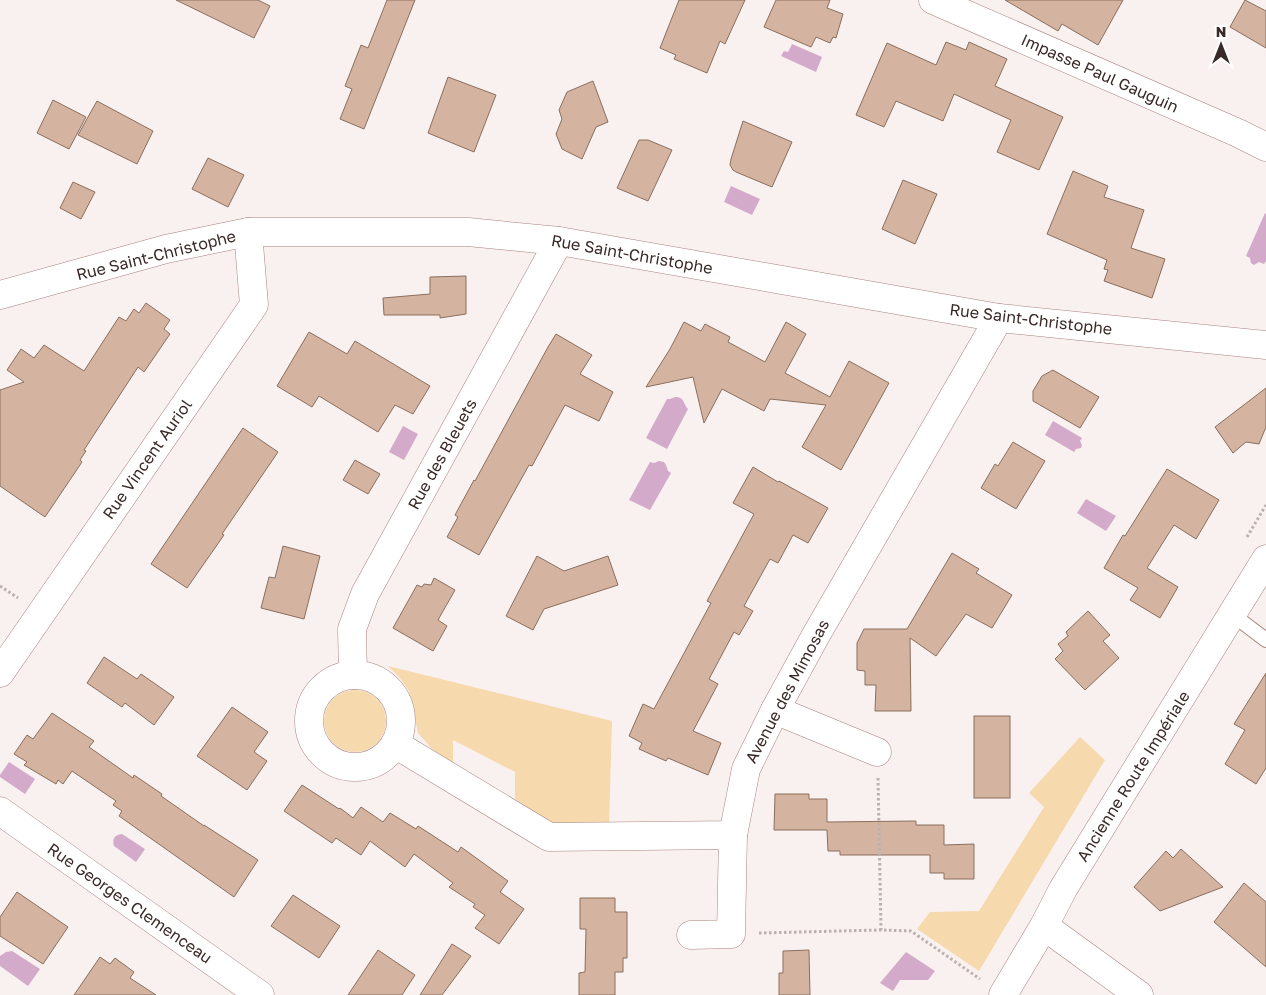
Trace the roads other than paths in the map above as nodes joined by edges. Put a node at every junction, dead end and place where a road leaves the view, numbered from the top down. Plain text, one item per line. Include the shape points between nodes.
1 (933, 0) edge
2 (1266, 147) edge
3 (248, 232) junction
4 (559, 241) junction
5 (0, 295) edge
6 (999, 318) junction
7 (1266, 344) edge
8 (1266, 559) edge
9 (1231, 616) junction
10 (1266, 640) edge
11 (0, 674) edge
12 (353, 675) junction
13 (775, 710) junction
14 (395, 744) junction
15 (877, 752) road end
16 (0, 811) edge
17 (733, 835) junction
18 (1044, 926) junction
19 (691, 935) dead end
20 (1003, 994) edge
21 (260, 995) edge
22 (1139, 995) edge

1 - 2 street, Impasse Paul Gauguin
3 - 4 street, Rue Saint-Christophe via 468,232
3 - 5 street, Rue Saint-Christophe via 166,248
3 - 11 street, Rue Vincent Auriol via 254,305
4 - 6 street, Rue Saint-Christophe
4 - 12 street, Rue des Bleuets via 365,594 352,629
6 - 7 street, Rue Saint-Christophe
6 - 13 street, Avenue des Mimosas
8 - 9 street, Ancienne Route Impériale
9 - 10 lane
9 - 18 street, Ancienne Route Impériale via 1063,889
12 - 14 street via 368,676 391,693 401,718
12 - 14 street via 338,678 324,687 314,700 308,714 309,730 315,745 325,758 355,768 371,765 385,757
13 - 15 street
13 - 17 street, Avenue des Mimosas via 746,769
14 - 17 street via 549,837
16 - 21 street, Rue Georges Clemenceau
17 - 19 street, Avenue des Mimosas via 731,934
18 - 20 street, Ancienne Route Impériale
18 - 22 street

